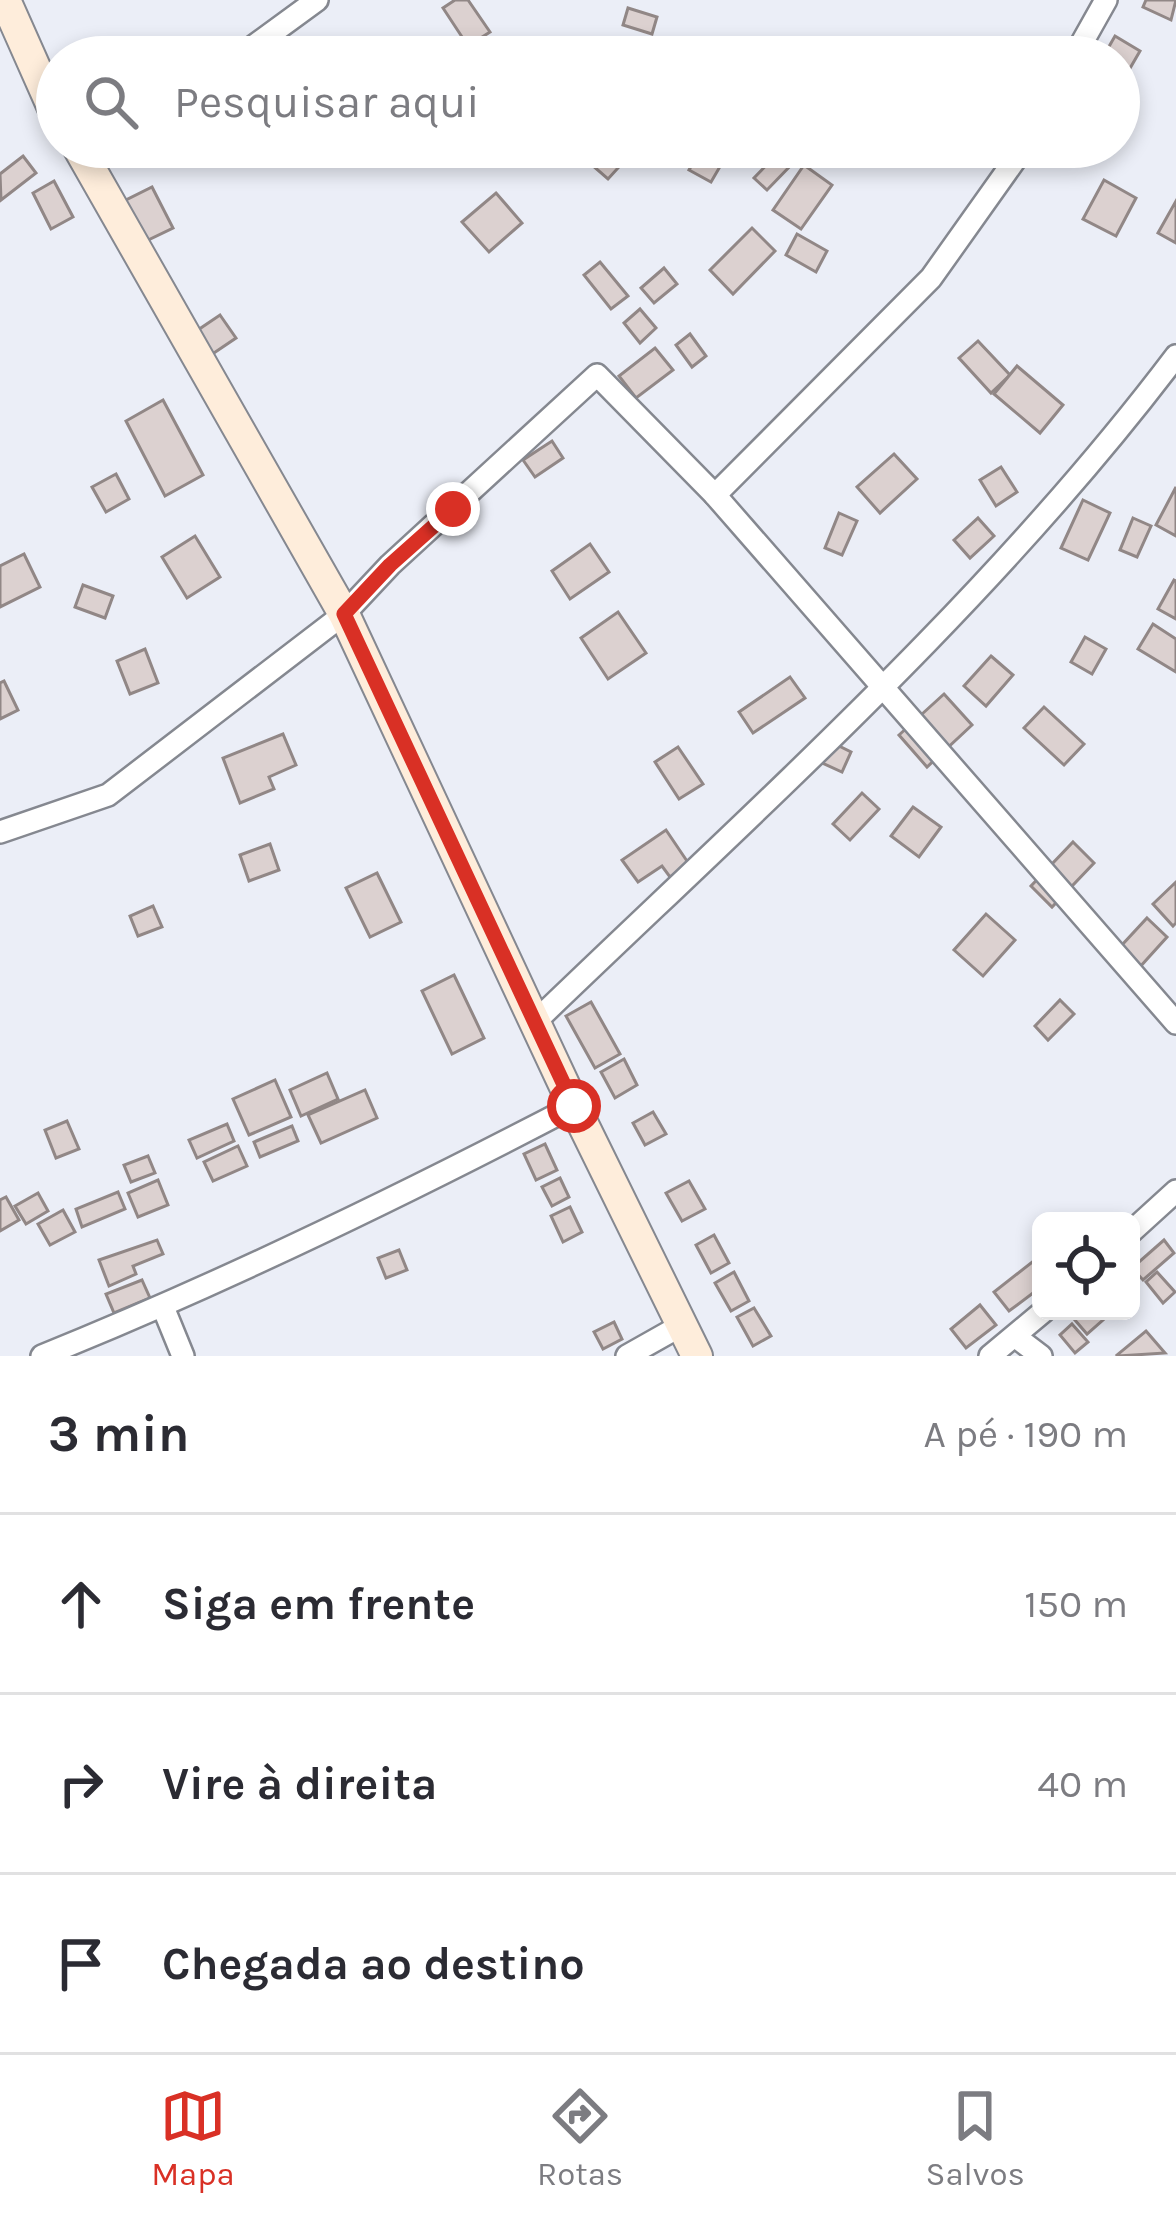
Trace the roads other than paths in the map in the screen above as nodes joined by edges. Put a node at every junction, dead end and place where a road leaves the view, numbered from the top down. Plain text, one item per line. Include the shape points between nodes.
1 (5, 0) edge
2 (317, 0) edge
3 (1106, 0) edge
4 (268, 36) edge
5 (1086, 36) edge
6 (36, 70) edge
7 (102, 168) edge
8 (1009, 168) edge
9 (1176, 356) edge
10 (715, 495) junction
11 (344, 614) junction
12 (881, 689) junction
13 (0, 832) edge
14 (535, 1022) junction
15 (1176, 1023) edge
16 (574, 1106) junction
17 (1176, 1191) edge
18 (1140, 1224) edge
19 (163, 1307) junction
20 (1034, 1320) edge
21 (682, 1325) junction
22 (1016, 1337) junction
23 (42, 1356) edge
24 (183, 1356) edge
25 (627, 1356) edge
26 (697, 1356) edge
27 (990, 1356) edge
28 (1041, 1356) edge

1 - 6 street
2 - 4 street
3 - 5 street
7 - 11 street
8 - 10 street via 931,278
9 - 12 street via 1109,445
10 - 11 street via 597,375
10 - 12 street
11 - 13 street via 108,795
11 - 14 street
12 - 14 street
12 - 15 street
14 - 16 street
16 - 19 street via 380,1208
16 - 21 street
17 - 18 street
19 - 23 street
19 - 24 street
20 - 22 street
21 - 25 street
21 - 26 street
22 - 27 street
22 - 28 street

